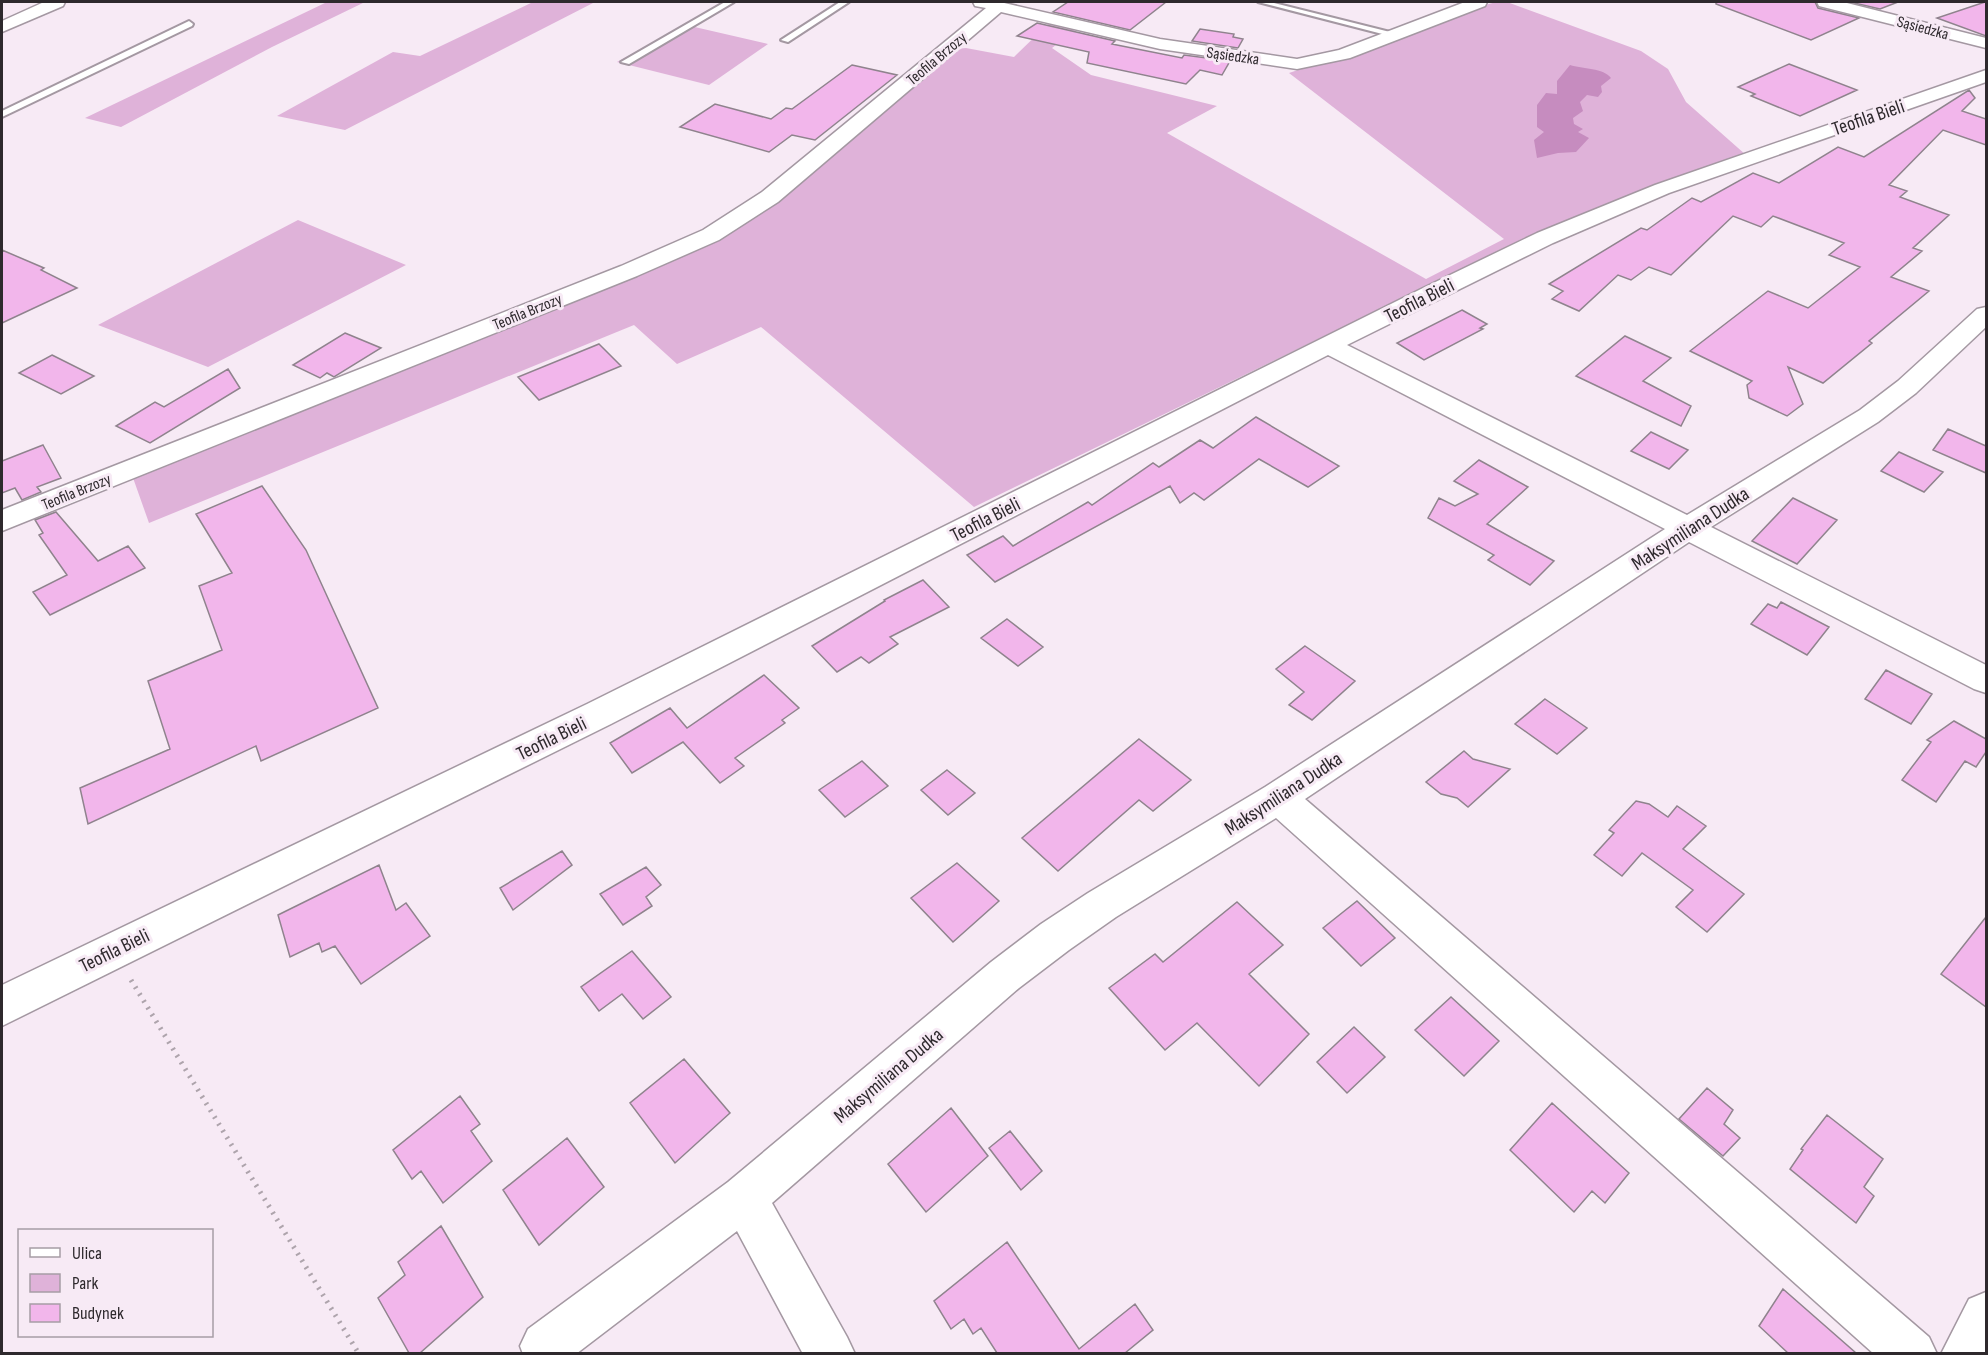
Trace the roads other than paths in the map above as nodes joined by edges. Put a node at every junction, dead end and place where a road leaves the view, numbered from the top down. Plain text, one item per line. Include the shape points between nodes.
1 (57, 2) edge
2 (730, 2) edge
3 (845, 2) edge
4 (1262, 2) edge
5 (1479, 2) edge
6 (1825, 2) edge
7 (989, 4) edge
8 (189, 24) dead end
9 (2, 27) edge
10 (1394, 34) junction
11 (785, 40) dead end
12 (1986, 44) edge
13 (626, 62) dead end
14 (1986, 76) edge
15 (2, 114) edge
16 (1986, 314) edge
17 (1329, 346) junction
18 (2, 521) edge
19 (1688, 528) junction
20 (1986, 680) edge
21 (1278, 798) junction
22 (2, 1006) edge
23 (744, 1198) junction
24 (1986, 1317) edge
25 (545, 1346) dead end
26 (830, 1353) edge
27 (1911, 1353) edge
28 (1966, 1353) edge

1 - 9 street
2 - 13 lane
3 - 11 lane
4 - 10 lane
5 - 10 street, Sąsiedzka
6 - 12 street, Sąsiedzka
7 - 10 street, Sąsiedzka via 1160,44 1297,64 1344,54
7 - 18 street, Teofila Brzozy via 770,197 711,235
8 - 15 lane
14 - 17 street, Teofila Bieli via 1662,189 1545,238
16 - 19 street, Maksymiliana Dudka via 1907,387 1869,416
17 - 19 street
17 - 22 street, Teofila Bieli via 599,714
19 - 20 street
19 - 21 street, Maksymiliana Dudka
21 - 23 street, Maksymiliana Dudka via 1102,905 1005,975
21 - 27 street
23 - 25 street, Maksymiliana Dudka
23 - 26 street
24 - 28 street

